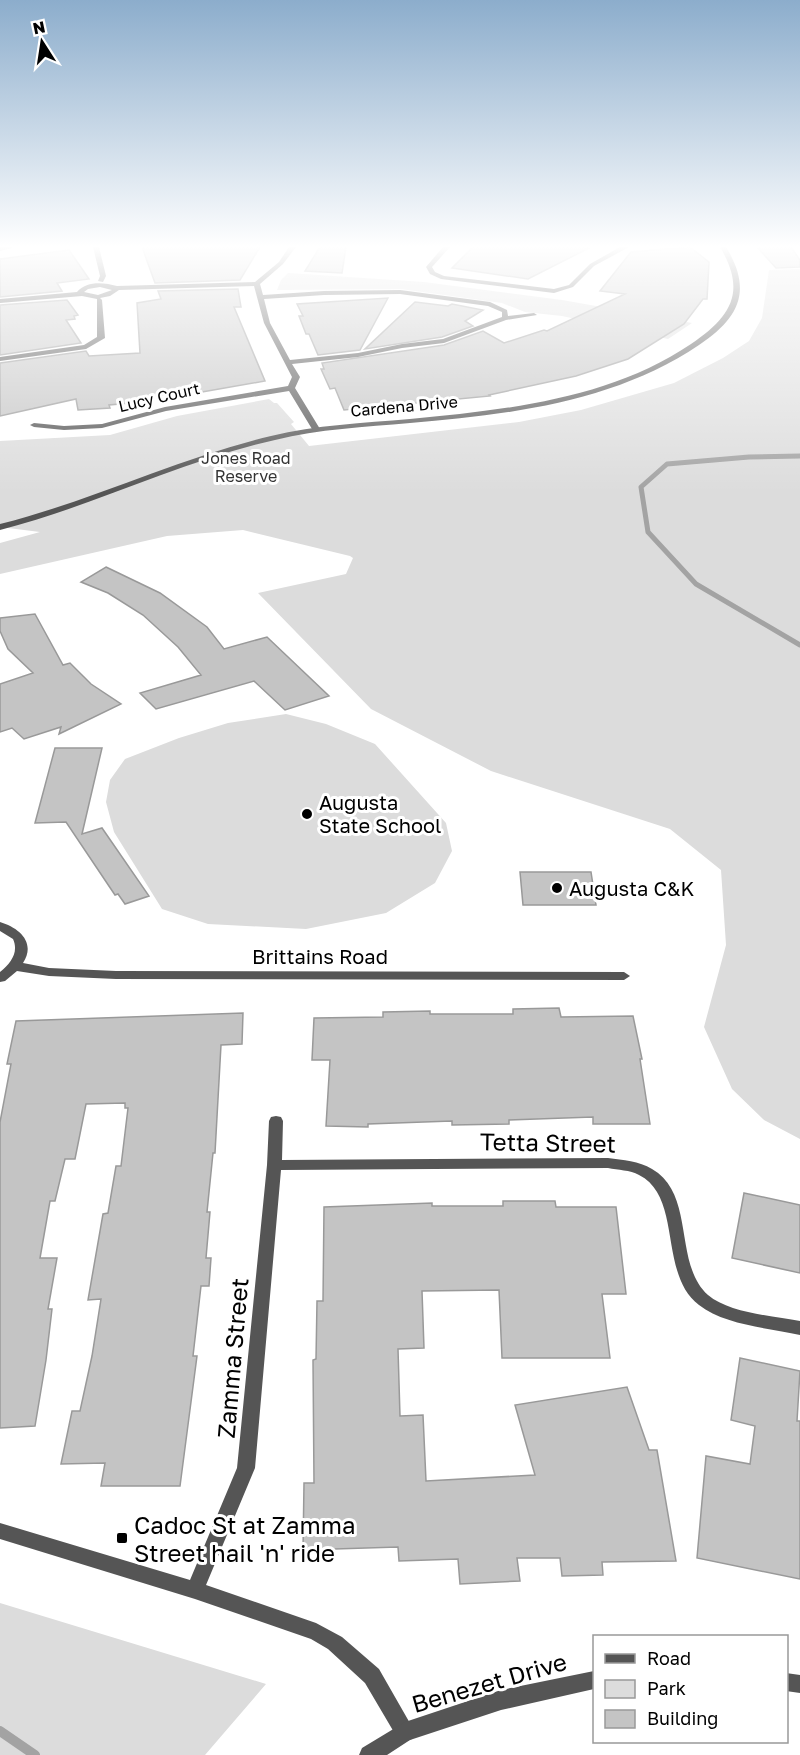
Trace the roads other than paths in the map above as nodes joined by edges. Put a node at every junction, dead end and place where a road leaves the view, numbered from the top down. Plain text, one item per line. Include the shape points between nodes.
1 (101, 329) edge
2 (270, 329) edge
3 (476, 329) edge
4 (717, 329) edge
5 (0, 359) edge
6 (287, 362) junction
7 (291, 388) junction
8 (34, 425) dead end
9 (316, 429) junction
10 (0, 527) edge
11 (0, 926) edge
12 (15, 966) junction
13 (624, 976) dead end
14 (0, 978) edge
15 (276, 1121) dead end
16 (274, 1165) junction
17 (800, 1328) edge
18 (0, 1531) edge
19 (195, 1590) junction
20 (593, 1680) edge
21 (405, 1732) junction
22 (369, 1755) edge

1 - 5 street via 101,338 86,347
2 - 6 street
3 - 6 street via 444,341 358,356
4 - 9 street, Cardena Drive via 649,370 569,396 493,411
6 - 7 street via 296,377
7 - 8 street, Lucy Court via 165,409 102,426
7 - 9 street
9 - 10 street, Cardena Drive via 205,456 81,504
11 - 12 street via 20,940 21,957
12 - 13 street, Brittains Road via 116,975
12 - 14 street
15 - 16 street, Zamma Street
16 - 17 street, Tetta Street via 608,1163 632,1167 651,1175 669,1201 687,1280 703,1300 724,1311
16 - 19 street, Zamma Street via 246,1468
18 - 19 street
19 - 21 street via 316,1632 335,1643 372,1676
20 - 21 street, Benezet Drive via 501,1700
21 - 22 street, Benezet Drive

